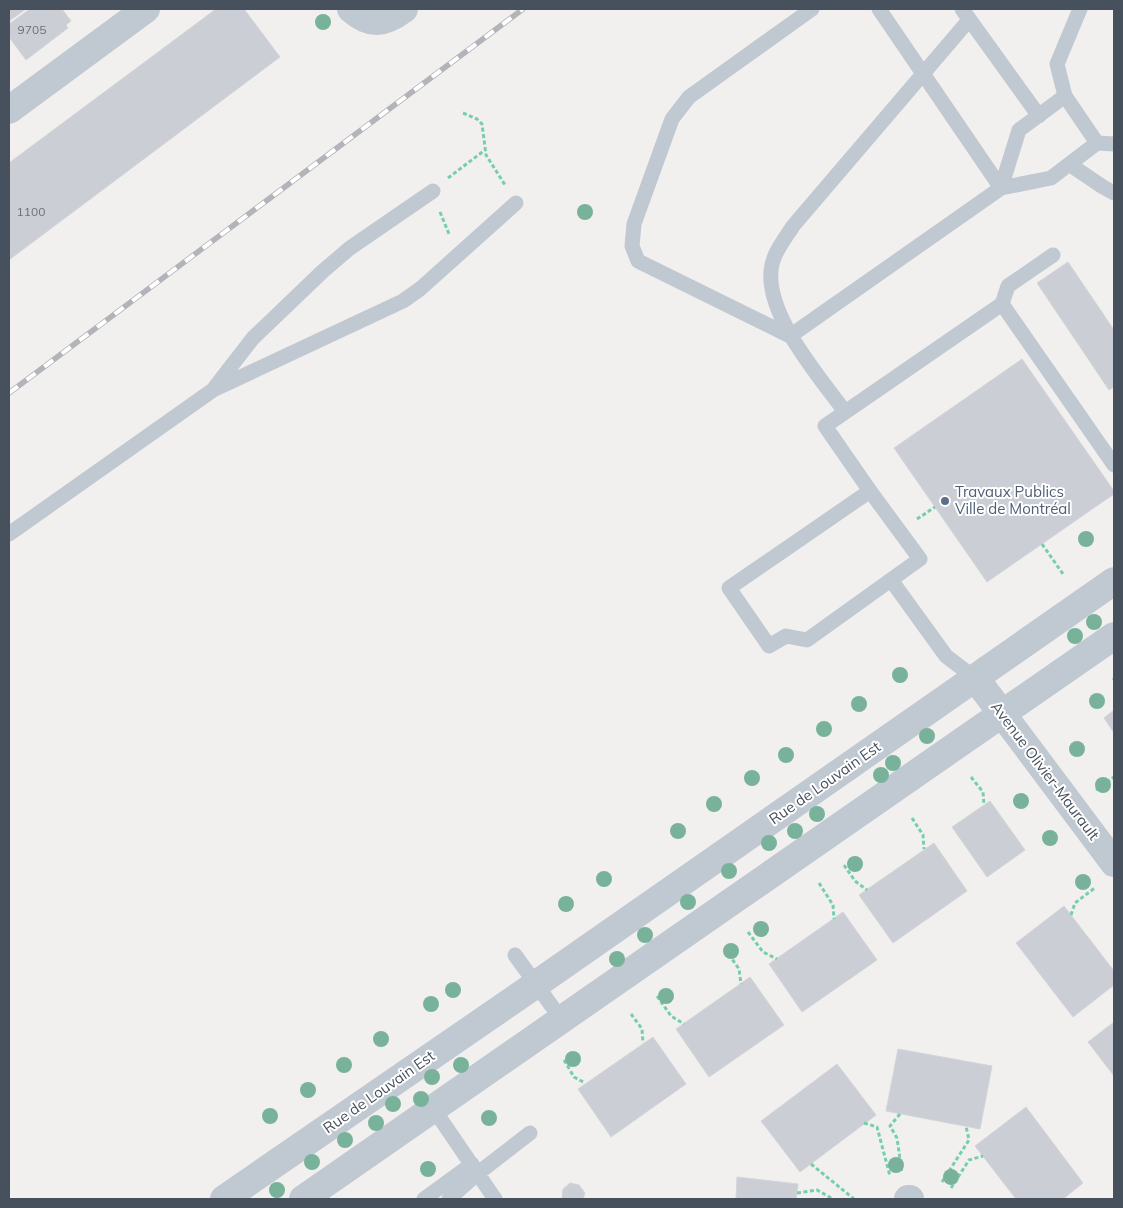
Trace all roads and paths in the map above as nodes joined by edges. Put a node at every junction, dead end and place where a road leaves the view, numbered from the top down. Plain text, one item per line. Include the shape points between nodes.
1 (404, 9) edge
2 (812, 9) edge
3 (878, 9) edge
4 (1080, 9) edge
5 (139, 11) edge
6 (966, 14) edge
7 (361, 15) edge
8 (923, 74) junction
9 (1065, 96) junction
10 (9, 110) edge
11 (463, 113) dead end
12 (1039, 116) junction
13 (1097, 143) junction
14 (1114, 144) edge
15 (485, 150) junction
16 (1069, 164) junction
17 (1001, 188) junction
18 (433, 191) junction
19 (1114, 193) edge
20 (516, 203) joint
21 (461, 253) junction
22 (1053, 255) dead end
23 (1002, 304) junction
24 (790, 336) junction
25 (213, 390) junction
26 (845, 412) junction
27 (1114, 465) edge
28 (870, 491) junction
29 (9, 534) edge
30 (1042, 544) dead end
31 (1063, 574) dead end
32 (891, 580) junction
33 (1114, 581) edge
34 (1114, 636) edge
35 (976, 678) junction
36 (1003, 714) junction
37 (971, 777) dead end
38 (1114, 777) edge
39 (1096, 790) dead end
40 (984, 805) dead end
41 (912, 818) dead end
42 (924, 849) dead end
43 (1114, 863) edge
44 (844, 866) dead end
45 (819, 883) dead end
46 (1096, 887) dead end
47 (867, 890) dead end
48 (1071, 915) dead end
49 (834, 919) dead end
50 (748, 932) dead end
51 (725, 949) dead end
52 (515, 955) dead end
53 (777, 959) dead end
54 (741, 984) dead end
55 (535, 985) junction
56 (657, 996) dead end
57 (631, 1014) dead end
58 (561, 1019) junction
59 (684, 1024) dead end
60 (643, 1044) dead end
61 (564, 1060) dead end
62 (586, 1083) dead end
63 (434, 1108) junction
64 (900, 1114) dead end
65 (864, 1123) dead end
66 (966, 1126) dead end
67 (530, 1134) dead end
68 (983, 1156) dead end
69 (811, 1164) dead end
70 (474, 1169) junction
71 (902, 1173) dead end
72 (890, 1176) dead end
73 (942, 1182) dead end
74 (951, 1188) dead end
75 (797, 1193) dead end
76 (224, 1199) edge
77 (302, 1199) edge
78 (424, 1199) edge
79 (449, 1199) edge
80 (495, 1199) edge
81 (833, 1199) edge
82 (854, 1199) edge

1 - 7 street via 380,21
2 - 24 lane via 689,97 672,119 634,224 632,246 638,261
3 - 8 lane
4 - 9 lane via 1057,64
5 - 10 street
6 - 8 lane
6 - 12 lane
8 - 17 lane
8 - 24 lane via 778,249 771,269 771,288
9 - 12 lane
9 - 13 lane
11 - 15 path via 482,124
12 - 17 lane via 1019,130
13 - 14 lane
13 - 16 lane
15 - 18 path
15 - 20 path
16 - 17 lane via 1051,178
16 - 19 lane
17 - 24 lane
18 - 21 path via 444,224
18 - 25 lane via 350,248 323,271 253,338
20 - 21 lane
21 - 25 lane via 403,301
22 - 23 lane via 1008,286
23 - 26 lane
23 - 27 lane
24 - 26 lane
25 - 29 lane
26 - 28 lane via 825,426
28 - 32 lane via 920,559
28 - 32 lane via 730,588 769,646 786,636 807,640
30 - 31 path
32 - 35 lane via 946,656
33 - 35 street, Rue de Louvain Est
34 - 36 street
35 - 36 street, Avenue Olivier-Maurault
35 - 55 street, Rue de Louvain Est
36 - 43 street, Avenue Olivier-Maurault
36 - 58 street
37 - 40 path via 983,792
38 - 39 path
41 - 42 path via 923,835
44 - 47 path
45 - 49 path via 833,905
46 - 48 path via 1075,903
50 - 53 path via 763,952
51 - 54 path via 739,968
52 - 55 lane
55 - 58 lane
55 - 76 street, Rue de Louvain Est
56 - 59 path via 671,1016
57 - 60 path via 642,1029
58 - 63 street
61 - 62 path via 574,1077
63 - 70 lane
63 - 77 street
64 - 71 path via 890,1126 897,1138
65 - 72 path via 877,1127
66 - 73 path via 969,1140
67 - 70 lane
68 - 74 path via 969,1160
69 - 82 path
70 - 78 lane
70 - 79 lane
70 - 80 lane
75 - 81 path via 817,1190

